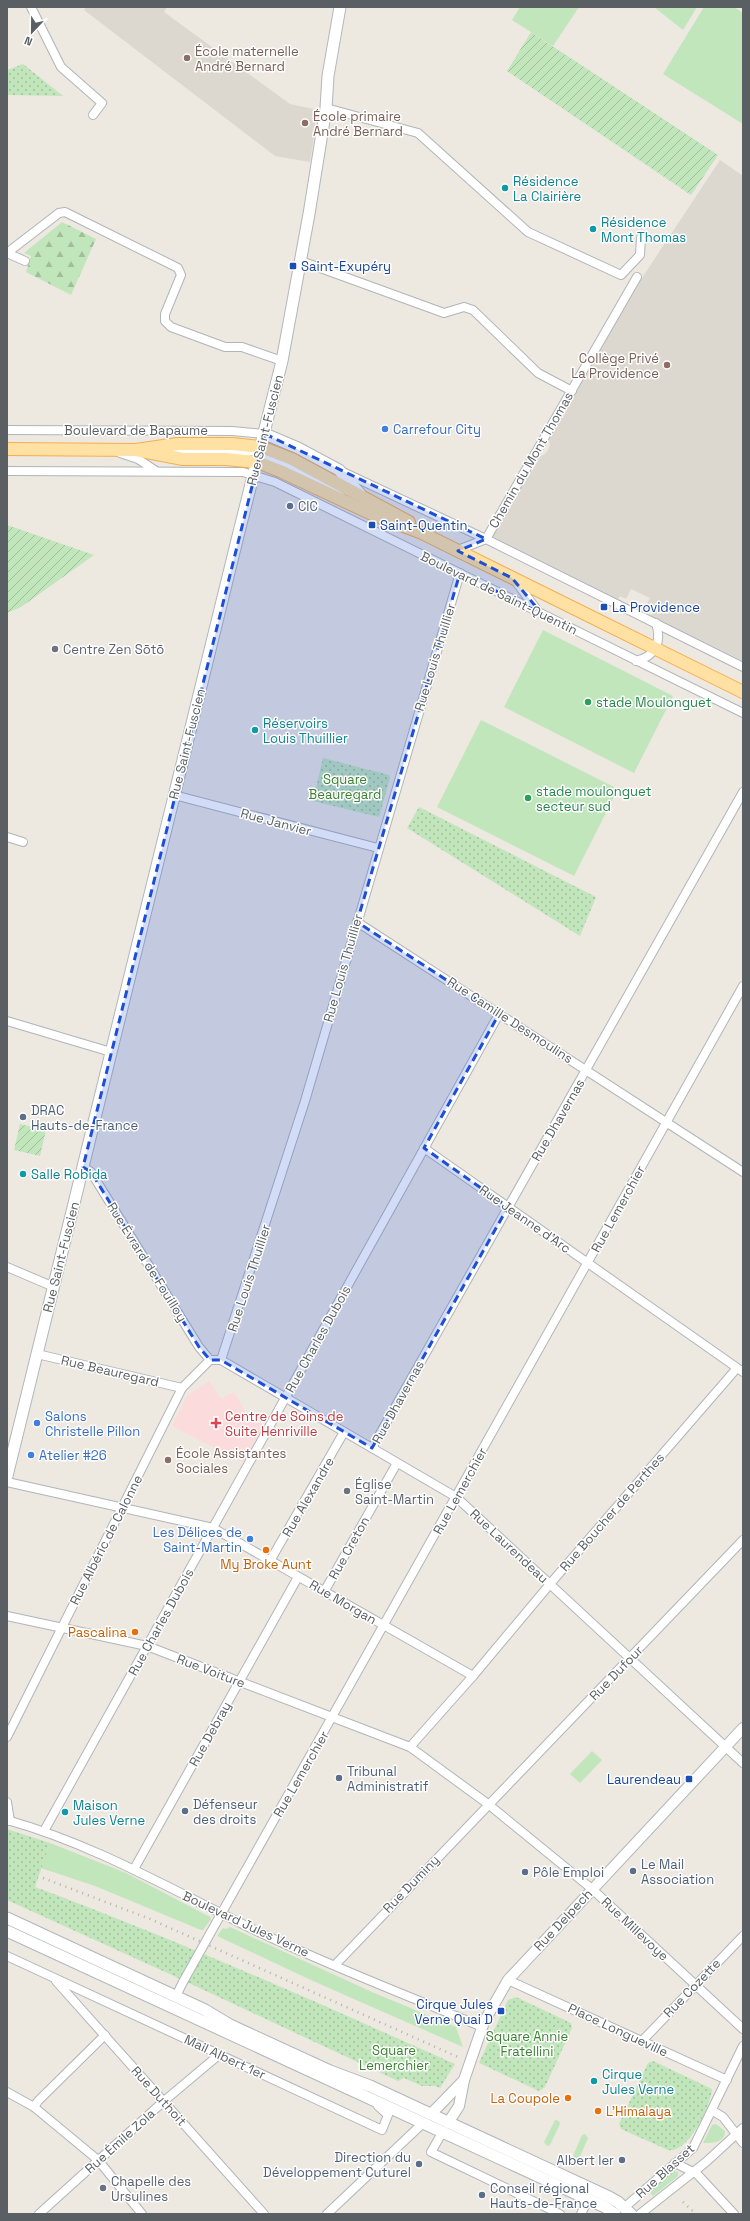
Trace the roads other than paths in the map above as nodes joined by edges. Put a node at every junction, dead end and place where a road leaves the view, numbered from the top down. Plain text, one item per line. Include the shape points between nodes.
1 (31, 7) edge
2 (340, 7) edge
3 (326, 108) junction
4 (94, 115) dead end
5 (641, 238) dead end
6 (7, 253) edge
7 (25, 261) dead end
8 (301, 261) junction
9 (637, 277) dead end
10 (282, 361) junction
11 (572, 391) junction
12 (7, 430) edge
13 (265, 434) junction
14 (261, 447) junction
15 (7, 450) edge
16 (111, 450) junction
17 (136, 450) junction
18 (155, 455) junction
19 (257, 462) junction
20 (339, 470) junction
21 (7, 471) edge
22 (156, 472) junction
23 (255, 474) junction
24 (363, 497) junction
25 (422, 533) junction
26 (486, 539) junction
27 (458, 550) junction
28 (460, 574) junction
29 (512, 578) junction
30 (542, 614) junction
31 (656, 623) junction
32 (656, 649) junction
33 (636, 661) junction
34 (743, 667) edge
35 (743, 692) edge
36 (743, 713) edge
37 (743, 792) edge
38 (174, 795) junction
39 (7, 837) edge
40 (23, 842) dead end
41 (378, 848) junction
42 (357, 922) junction
43 (743, 986) edge
44 (500, 1014) junction
45 (7, 1021) edge
46 (112, 1052) junction
47 (587, 1069) junction
48 (666, 1122) junction
49 (424, 1148) junction
50 (83, 1167) junction
51 (743, 1172) edge
52 (508, 1207) junction
53 (588, 1264) junction
54 (7, 1267) edge
55 (54, 1287) junction
56 (37, 1354) junction
57 (210, 1360) junction
58 (221, 1360) junction
59 (740, 1370) edge
60 (182, 1388) junction
61 (285, 1397) junction
62 (344, 1432) junction
63 (372, 1448) junction
64 (397, 1463) junction
65 (7, 1476) edge
66 (7, 1482) edge
67 (456, 1497) junction
68 (122, 1508) junction
69 (213, 1528) junction
70 (743, 1540) edge
71 (270, 1561) junction
72 (298, 1577) junction
73 (550, 1584) junction
74 (324, 1592) junction
75 (7, 1616) edge
76 (384, 1626) junction
77 (62, 1628) junction
78 (147, 1646) junction
79 (630, 1658) junction
80 (473, 1676) junction
81 (240, 1682) junction
82 (333, 1718) junction
83 (743, 1728) edge
84 (7, 1737) edge
85 (410, 1747) junction
86 (726, 1747) junction
87 (743, 1763) edge
88 (7, 1802) edge
89 (488, 1804) junction
90 (8, 1821) edge
91 (44, 1831) junction
92 (134, 1869) junction
93 (592, 1889) junction
94 (222, 1913) junction
95 (7, 1918) edge
96 (7, 1931) edge
97 (743, 1936) edge
98 (7, 1956) edge
99 (334, 1965) junction
100 (53, 1977) junction
101 (508, 1980) junction
102 (696, 1985) junction
103 (176, 1996) junction
104 (482, 2027) junction
105 (743, 2029) edge
106 (105, 2035) junction
107 (642, 2041) junction
108 (743, 2046) edge
109 (220, 2054) junction
110 (464, 2080) junction
111 (727, 2080) junction
112 (346, 2088) junction
113 (7, 2092) edge
114 (164, 2101) junction
115 (34, 2107) junction
116 (713, 2111) junction
117 (431, 2114) junction
118 (448, 2123) junction
119 (422, 2124) junction
120 (743, 2128) edge
121 (442, 2133) junction
122 (736, 2134) junction
123 (743, 2143) edge
124 (98, 2160) junction
125 (675, 2163) junction
126 (694, 2172) junction
127 (588, 2200) junction
128 (625, 2212) edge
129 (40, 2214) edge
130 (142, 2214) edge
131 (264, 2214) edge
132 (327, 2214) edge
133 (560, 2214) edge
134 (581, 2214) edge
135 (615, 2214) edge
136 (640, 2214) edge
137 (734, 2214) edge

1 - 4 street via 61,66 102,103
2 - 3 main road, Rue Saint-Fuscien via 329,70
3 - 5 street via 418,133 528,232 621,275 640,256
3 - 8 main road, Rue Saint-Fuscien
6 - 7 street
6 - 10 street via 59,213 65,212 178,268 181,275 165,314 165,321 172,327 225,347 242,347
8 - 10 main road, Rue Saint-Fuscien
8 - 11 street via 444,313 464,307 473,310 538,373
9 - 11 street, Chemin du Mont Thomas
10 - 13 main road, Rue Saint-Fuscien
11 - 26 street, Chemin du Mont Thomas
12 - 13 street, Boulevard de Bapaume via 232,431
13 - 14 main road, Rue Saint-Fuscien
13 - 20 main road
14 - 17 main road, Boulevard de Bapaume via 177,444
14 - 18 main road via 246,451 177,452
14 - 19 main road, Rue Saint-Fuscien
14 - 24 main road, Boulevard de Saint-Quentin via 292,459
15 - 16 main road, Boulevard de Bapaume
16 - 17 main road, Boulevard de Bapaume
16 - 22 street via 138,460
17 - 18 main road, Boulevard de Bapaume
18 - 19 main road, Boulevard de Bapaume via 183,459
19 - 23 main road, Rue Saint-Fuscien
19 - 24 main road via 271,459 350,496
19 - 25 main road, Boulevard de Saint-Quentin via 374,515
20 - 24 main road
20 - 26 street
21 - 22 street
22 - 23 street
23 - 28 street, Boulevard de Saint-Quentin
23 - 38 main road, Rue Saint-Fuscien
24 - 25 main road, Boulevard de Saint-Quentin via 409,522
25 - 27 main road, Boulevard de Saint-Quentin
26 - 27 street
26 - 31 street via 631,613
27 - 29 main road, Boulevard de Saint-Quentin
28 - 30 street, Boulevard de Saint-Quentin
28 - 41 street, Rue Louis Thuillier
29 - 30 street via 530,603
29 - 32 main road, Boulevard de Saint-Quentin
30 - 33 street, Boulevard de Saint-Quentin
31 - 32 street via 660,640
31 - 34 street
32 - 33 street via 649,657
32 - 35 main road, Boulevard de Saint-Quentin
33 - 36 street, Boulevard de Saint-Quentin
37 - 47 street, Rue Dhavernas
38 - 41 street, Rue Janvier
38 - 46 main road, Rue Saint-Fuscien
39 - 40 street
41 - 42 street, Rue Louis Thuillier
42 - 44 street, Rue Camille Desmoulins
42 - 58 street, Rue Louis Thuillier via 280,1180
43 - 48 street, Rue Lemerchier
44 - 47 street, Rue Camille Desmoulins
44 - 49 street, Rue Charles Dubois
45 - 46 street
46 - 50 main road, Rue Saint-Fuscien
47 - 48 street, Rue Camille Desmoulins
47 - 52 street, Rue Dhavernas
48 - 51 street, Rue Camille Desmoulins
48 - 53 street, Rue Lemerchier
49 - 52 street, Rue Jeanne d'Arc
49 - 61 street, Rue Charles Dubois
50 - 55 main road, Rue Saint-Fuscien
50 - 57 street, Rue Évrard de Fouilloy via 92,1172 199,1347
52 - 53 street, Rue Jeanne d'Arc
52 - 63 street, Rue Dhavernas
53 - 59 street, Rue Jeanne d'Arc
53 - 67 street, Rue Lemerchier
54 - 55 street
55 - 56 main road, Rue Saint-Fuscien
56 - 60 street, Rue Beauregard
56 - 65 main road, Rue Saint-Fuscien
57 - 58 street
57 - 60 street, Rue Albéric de Calonne
58 - 61 street, Rue Laurendeau
59 - 73 street, Rue Boucher de Perthes
60 - 68 street, Rue Albéric de Calonne
61 - 62 street, Rue Laurendeau
61 - 69 street, Rue Charles Dubois
62 - 63 street, Rue Laurendeau
62 - 71 street, Rue Alexandre
63 - 64 street, Rue Laurendeau
64 - 67 street, Rue Laurendeau
64 - 74 street, Rue Creton
66 - 68 street, Rue Morgan
67 - 73 street, Rue Laurendeau
67 - 76 street, Rue Lemerchier
68 - 69 street, Rue Morgan
68 - 77 street, Rue Albéric de Calonne
69 - 71 street, Rue Morgan
69 - 78 street, Rue Charles Dubois
70 - 79 street, Rue Dufour
71 - 72 street, Rue Morgan
72 - 74 street, Rue Morgan
72 - 81 street, Rue Debray
73 - 79 street, Rue Laurendeau
73 - 80 street, Rue Boucher de Perthes
74 - 76 street, Rue Morgan
75 - 77 street, Rue Voiture
76 - 80 street, Rue Morgan
76 - 82 street, Rue Lemerchier
77 - 78 street, Rue Voiture
77 - 84 street, Rue Albéric de Calonne
78 - 81 street, Rue Voiture
78 - 91 street, Rue Charles Dubois
79 - 86 street, Rue Laurendeau
79 - 89 street, Rue Dufour
80 - 85 street, Rue Boucher de Perthes
81 - 82 street, Rue Voiture
81 - 92 street, Rue Debray
82 - 85 street, Rue Voiture
82 - 94 street, Rue Lemerchier
83 - 86 street, Rue Delpech
85 - 89 street, Rue Millevoye
86 - 87 street, Rue Laurendeau
86 - 93 street, Rue Delpech
88 - 90 street via 11,1816
89 - 93 street, Rue Millevoye
89 - 99 street, Rue Duminy
90 - 91 street, Boulevard Jules Verne
91 - 92 street, Boulevard Jules Verne
92 - 94 street, Boulevard Jules Verne
93 - 101 street, Rue Delpech
93 - 102 street, Rue Millevoye
94 - 99 street, Boulevard Jules Verne
94 - 103 street, Rue Lemerchier, bridge
95 - 103 main road
96 - 112 main road, Mail Albert 1er
97 - 102 street, Rue Cozette
98 - 100 street, Mail Albert 1er
99 - 104 street, Boulevard Jules Verne
100 - 106 street, Rue Duthoit
100 - 109 street, Mail Albert 1er
101 - 104 street, Rue Delpech
101 - 107 street, Place Longueville
102 - 105 street, Rue Millevoye
102 - 107 street, Rue Cozette
103 - 117 main road via 237,2028
104 - 110 street, Rue Delpech
106 - 114 street, Rue Duthoit
106 - 115 street
107 - 111 street, Place Longueville
108 - 111 street, Rue Blasset
109 - 112 street, Mail Albert 1er via 382,2130 388,2115 383,2109
109 - 114 street, Rue Émile Zola
110 - 117 street, Rue Delpech
110 - 118 street, Rue Delpech via 460,2106
111 - 116 street, Rue Blasset
112 - 119 main road, Mail Albert 1er
113 - 115 street
114 - 124 street, Rue Émile Zola
114 - 131 street, Rue Duthoit
115 - 124 street
116 - 122 street via 723,2117
116 - 125 street, Rue Blasset via 693,2148
117 - 118 main road
117 - 119 main road
118 - 121 main road
118 - 128 main road via 609,2197
119 - 121 main road, Mail Albert 1er
119 - 132 street
120 - 122 street
121 - 127 main road, Mail Albert 1er
121 - 133 street via 431,2152
122 - 123 street
122 - 126 street
124 - 129 street, Rue Émile Zola
124 - 130 street
125 - 126 street
125 - 128 street, Rue Blasset
126 - 136 street
126 - 137 street
127 - 134 street
127 - 135 main road, Mail Albert 1er

